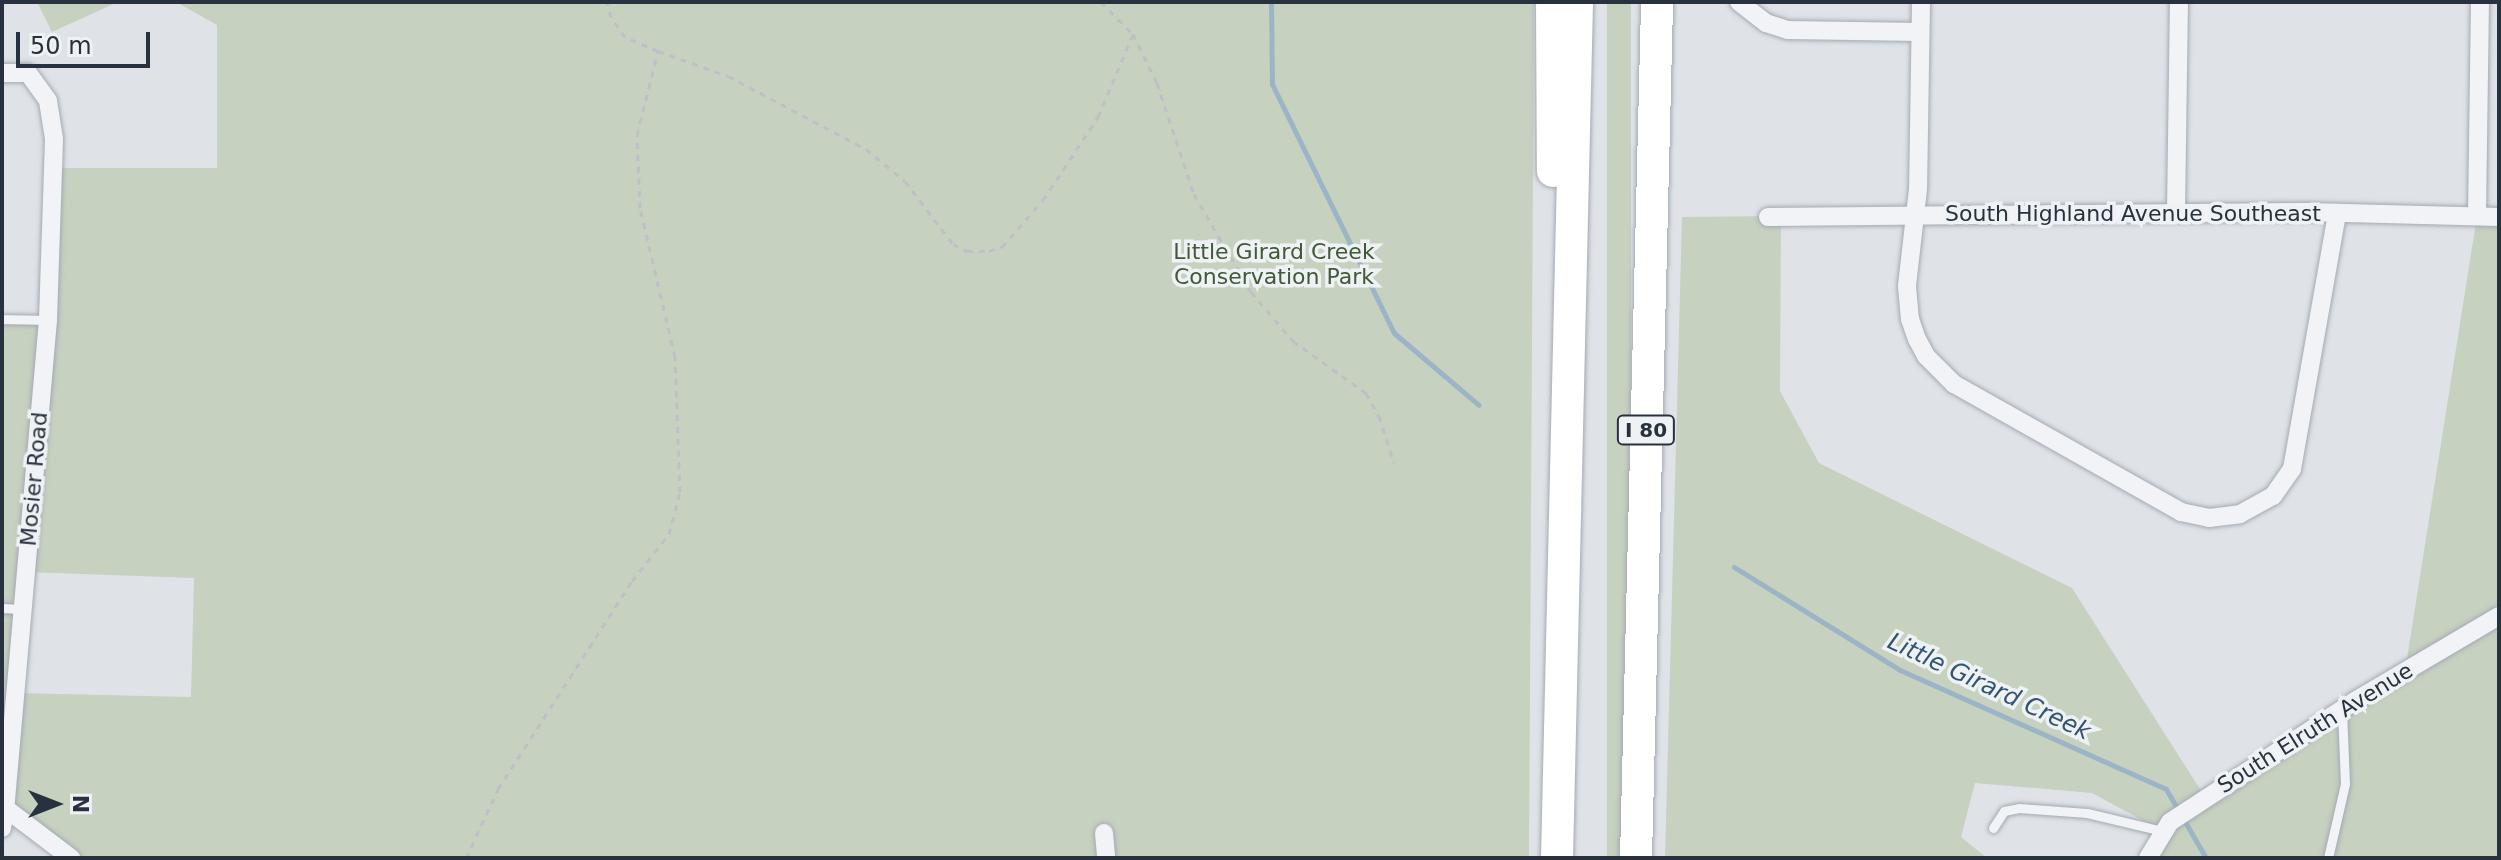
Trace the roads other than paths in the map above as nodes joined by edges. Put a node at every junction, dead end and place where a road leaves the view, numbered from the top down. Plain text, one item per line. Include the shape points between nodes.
1 (1552, 2) edge
2 (1577, 2) edge
3 (1657, 2) edge
4 (1739, 2) edge
5 (1921, 2) edge
6 (2179, 2) edge
7 (2480, 2) edge
8 (1920, 32) junction
9 (2, 73) edge
10 (2176, 213) junction
11 (2337, 213) junction
12 (1915, 215) junction
13 (2477, 216) junction
14 (1768, 217) dead end
15 (2499, 217) edge
16 (1571, 249) junction
17 (2, 319) edge
18 (48, 320) junction
19 (2, 608) edge
20 (22, 609) junction
21 (2499, 616) edge
22 (2342, 710) junction
23 (5, 808) junction
24 (2166, 826) junction
25 (2, 828) edge
26 (1993, 828) dead end
27 (1104, 833) dead end
28 (71, 858) edge
29 (1106, 858) edge
30 (1557, 858) edge
31 (1636, 858) edge
32 (2148, 858) edge
33 (2328, 858) edge

1 - 16 highway via 1552,166
2 - 16 highway
3 - 31 highway, I 80
4 - 8 street via 1766,23 1787,30
5 - 8 street
6 - 10 street
7 - 13 street
8 - 12 street
9 - 18 street, Mosier Road via 28,73 48,101 54,139
10 - 11 street, South Highland Avenue Southeast
10 - 12 street, South Highland Avenue Southeast
11 - 12 street via 2292,469 2258,507 2209,518 2181,512 1942,374 1926,356 1910,319 1907,286
11 - 13 street, South Highland Avenue Southeast
12 - 14 street, South Highland Avenue Southeast
13 - 15 street, South Highland Avenue Southeast
16 - 30 highway
17 - 18 lane
18 - 20 street, Mosier Road
19 - 20 lane
20 - 23 street, Mosier Road
21 - 22 street, South Elruth Avenue
22 - 24 street, South Elruth Avenue
22 - 33 lane via 2345,784
23 - 25 street, Mosier Road
23 - 28 street
24 - 26 lane via 2019,808 2004,811
24 - 32 street, South Elruth Avenue
27 - 29 street

